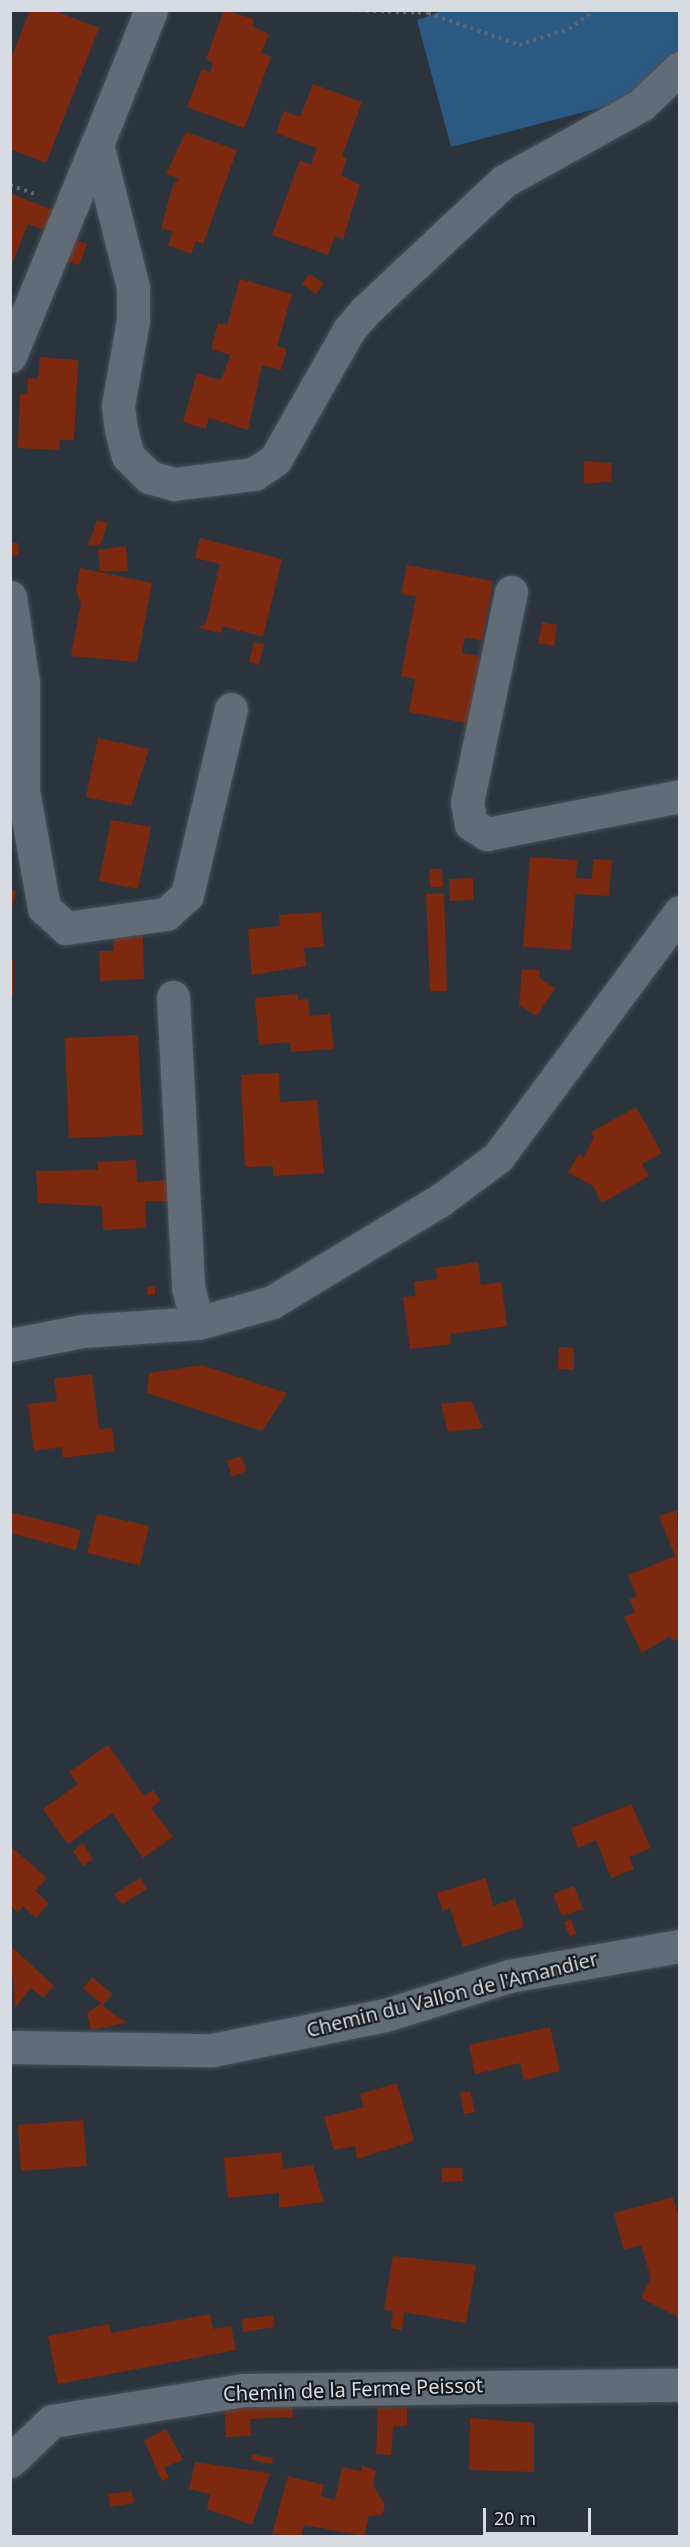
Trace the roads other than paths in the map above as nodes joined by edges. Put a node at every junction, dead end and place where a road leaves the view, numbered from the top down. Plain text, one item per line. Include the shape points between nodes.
1 (151, 10) edge
2 (680, 68) edge
3 (97, 144) junction
4 (10, 356) edge
5 (511, 592) dead end
6 (10, 597) edge
7 (231, 709) dead end
8 (680, 796) edge
9 (680, 912) edge
10 (173, 997) dead end
11 (198, 1323) junction
12 (10, 1345) edge
13 (680, 1946) edge
14 (10, 2047) edge
15 (680, 2385) edge
16 (10, 2462) edge

1 - 3 street
2 - 3 street via 641,105 504,181 365,311 349,330 275,459 254,474 174,484 149,477 128,456 117,406 133,320 133,287
3 - 4 street
5 - 8 street via 467,802 471,824 487,834
6 - 7 street via 23,683 25,803 44,908 66,928 166,914 187,895
9 - 11 street via 498,1157 439,1201 272,1302
10 - 11 street via 188,1288
11 - 12 street via 83,1331
13 - 14 street, Chemin du Vallon de l'Amandier via 509,1976 386,2014 212,2050
15 - 16 street, Chemin de la Ferme Peissot via 243,2390 52,2421 21,2445

